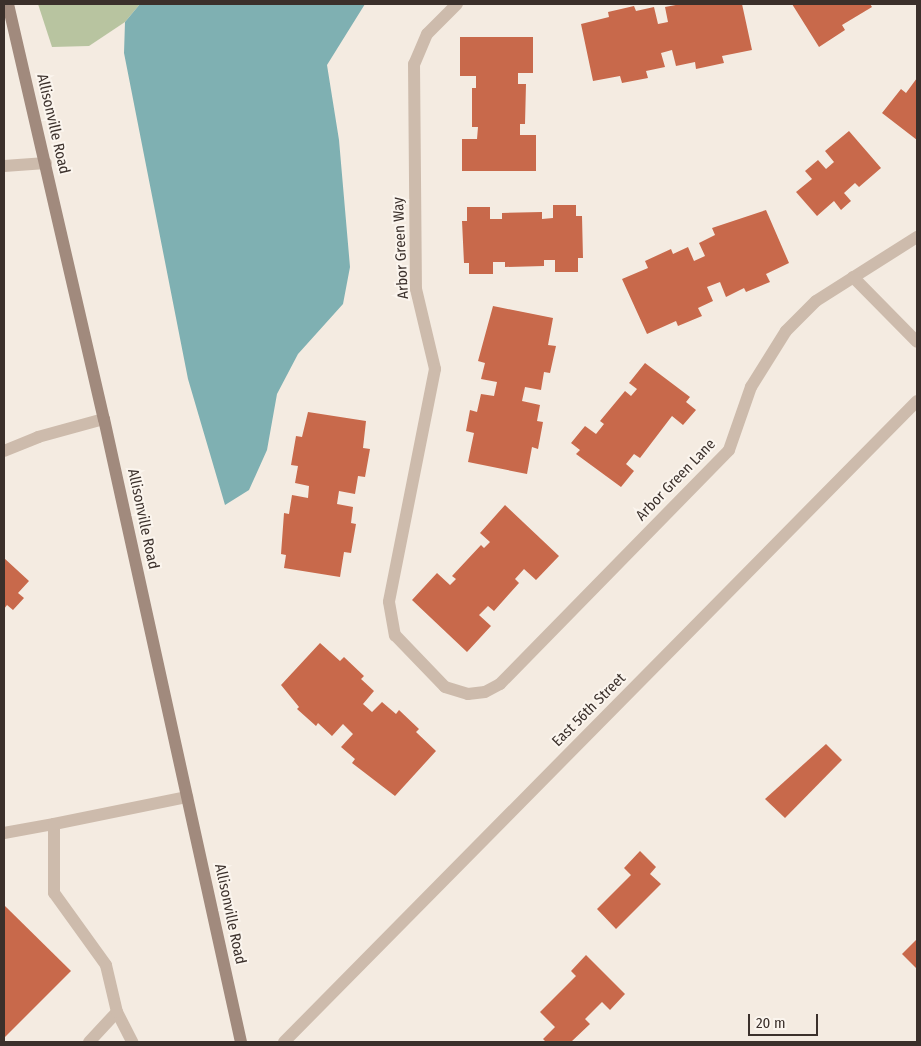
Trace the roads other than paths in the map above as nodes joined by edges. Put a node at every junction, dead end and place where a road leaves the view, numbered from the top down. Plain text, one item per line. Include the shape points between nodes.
1 (8, 4) edge
2 (457, 4) edge
3 (46, 163) junction
4 (4, 166) edge
5 (917, 237) edge
6 (853, 277) junction
7 (917, 342) edge
8 (917, 401) edge
9 (104, 419) junction
10 (4, 451) edge
11 (425, 668) joint
12 (187, 797) junction
13 (54, 824) junction
14 (4, 833) edge
15 (117, 1012) junction
16 (89, 1042) edge
17 (132, 1042) edge
18 (241, 1042) edge
19 (284, 1042) edge

1 - 3 main road, Allisonville Road
2 - 11 street, Arbor Green Way via 427,34 416,57 413,77 416,289 435,369 389,602 395,635
3 - 4 street
3 - 9 main road, Allisonville Road
5 - 6 street, Arbor Green Lane
6 - 7 street
6 - 11 street, Arbor Green Lane via 816,301 772,348 751,387 729,450 500,684 485,692 468,694 445,687
8 - 19 street, East 56th Street
9 - 10 street via 38,437
9 - 12 main road, Allisonville Road
12 - 13 street
12 - 18 main road, Allisonville Road
13 - 14 street
13 - 15 street via 54,893 106,965
15 - 16 street
15 - 17 street

